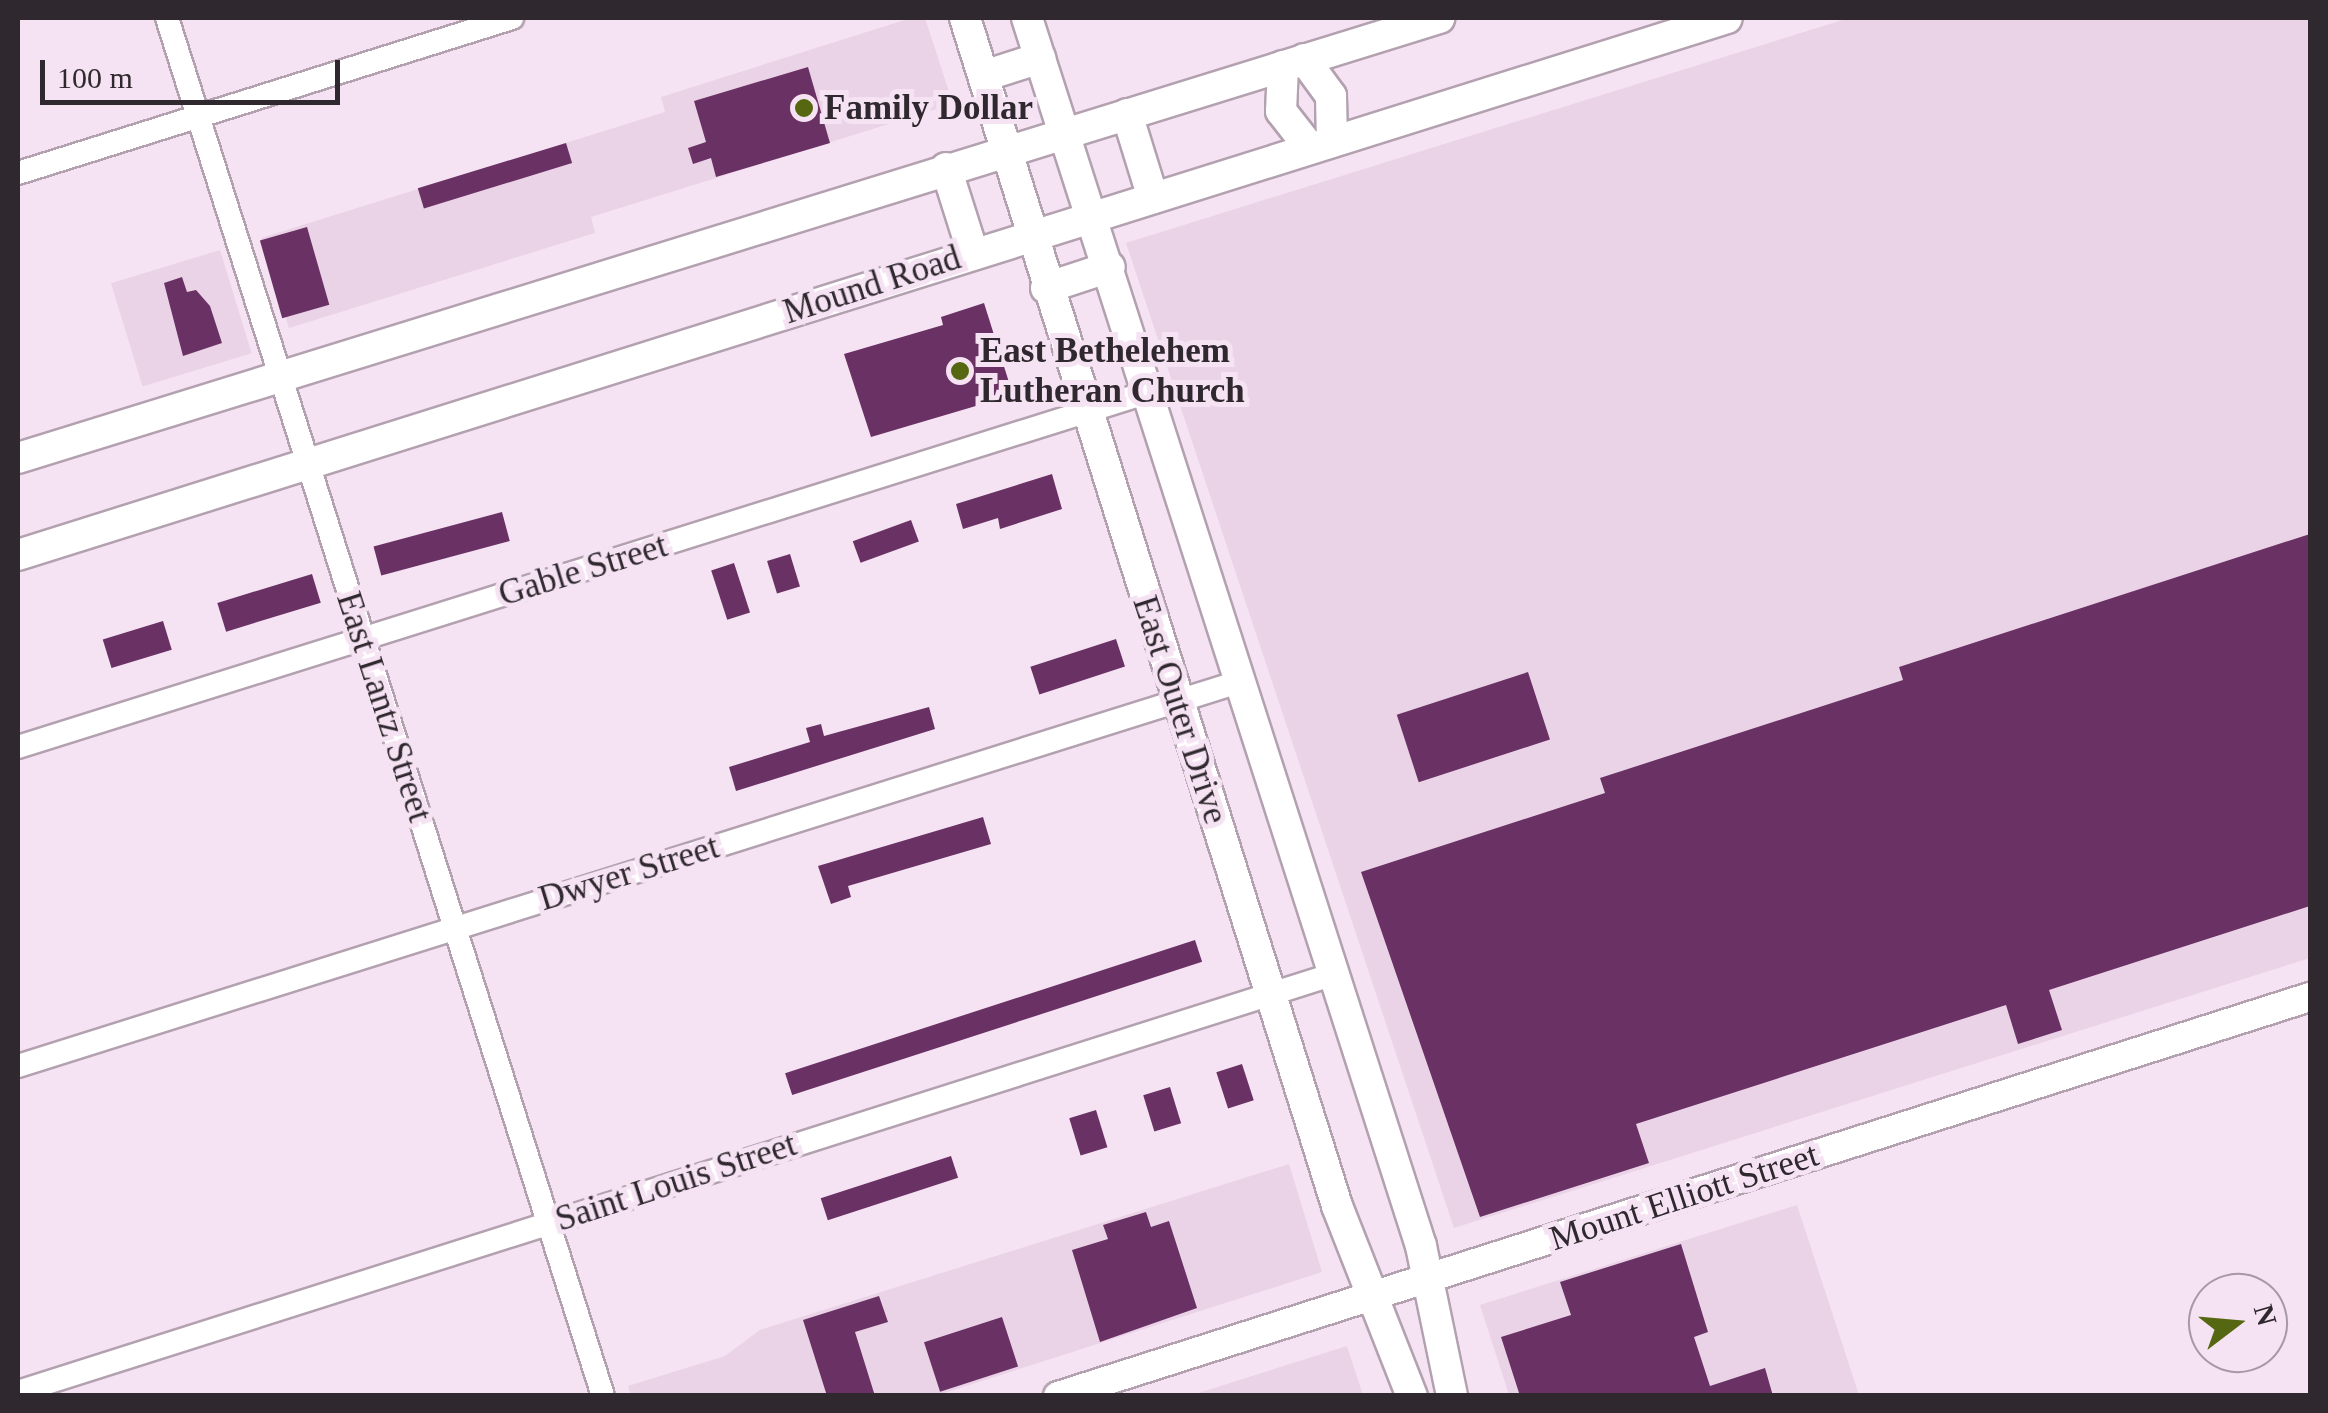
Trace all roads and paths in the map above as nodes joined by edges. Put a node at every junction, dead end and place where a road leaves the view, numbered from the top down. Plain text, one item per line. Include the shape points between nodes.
1 (167, 18) edge
2 (512, 18) edge
3 (965, 18) edge
4 (1027, 18) edge
5 (1438, 18) edge
6 (1727, 18) edge
7 (1040, 58) junction
8 (1294, 62) junction
9 (984, 76) junction
10 (1127, 114) junction
11 (198, 116) junction
12 (1067, 132) junction
13 (1321, 145) junction
14 (1003, 152) junction
15 (946, 168) junction
16 (18, 173) edge
17 (1152, 198) junction
18 (1094, 216) junction
19 (1029, 236) junction
20 (973, 253) junction
21 (1110, 267) junction
22 (1046, 288) junction
23 (279, 376) junction
24 (1149, 392) junction
25 (1085, 412) junction
26 (18, 458) edge
27 (307, 464) junction
28 (18, 555) edge
29 (362, 639) junction
30 (1241, 680) junction
31 (1177, 701) junction
32 (18, 748) edge
33 (454, 928) junction
34 (1334, 974) junction
35 (1270, 994) junction
36 (2310, 997) edge
37 (18, 1066) edge
38 (548, 1222) junction
39 (1431, 1280) junction
40 (1370, 1299) junction
41 (18, 1392) edge
42 (603, 1396) edge
43 (1058, 1396) edge
44 (1412, 1396) edge
45 (1452, 1396) edge

1 - 11 street, East Lantz Street
2 - 11 street
3 - 9 main road, East Outer Drive
4 - 7 main road, East Outer Drive
5 - 8 main road
6 - 13 main road, Mound Road
7 - 9 main road
7 - 12 main road, East Outer Drive
8 - 10 main road
8 - 13 main road via 1331,96
8 - 13 main road via 1280,111
9 - 14 main road, East Outer Drive
10 - 12 main road
10 - 17 main road
11 - 16 street
11 - 23 street, East Lantz Street
12 - 14 main road
12 - 18 main road, East Outer Drive
13 - 17 main road, Mound Road
14 - 15 main road
14 - 19 main road, East Outer Drive
15 - 20 main road
15 - 23 main road
17 - 18 main road, Mound Road
18 - 19 main road, Mound Road
18 - 21 main road, East Outer Drive
19 - 20 main road, Mound Road
19 - 22 main road, East Outer Drive
20 - 27 main road, Mound Road
21 - 22 main road
21 - 24 main road, East Outer Drive
22 - 25 main road, East Outer Drive
23 - 26 main road
23 - 27 street, East Lantz Street
24 - 25 street, Gable Street
24 - 30 main road, East Outer Drive
25 - 29 street, Gable Street
25 - 31 main road, East Outer Drive
27 - 28 main road, Mound Road
27 - 29 street, East Lantz Street
29 - 32 street, Gable Street
29 - 33 street, East Lantz Street
30 - 31 street, Dwyer Street
30 - 34 main road, East Outer Drive
31 - 33 street, Dwyer Street
31 - 35 main road, East Outer Drive
33 - 37 street, Dwyer Street
33 - 38 street, East Lantz Street
34 - 35 street, Saint Louis Street
34 - 39 main road, East Outer Drive
35 - 38 street, Saint Louis Street
35 - 40 main road, East Outer Drive
36 - 39 street, Mount Elliott Street
38 - 41 street, Saint Louis Street
38 - 42 street, East Lantz Street
39 - 40 street, Mount Elliott Street
39 - 45 main road, East Outer Drive
40 - 43 street, Mount Elliott Street
40 - 44 main road, East Outer Drive

